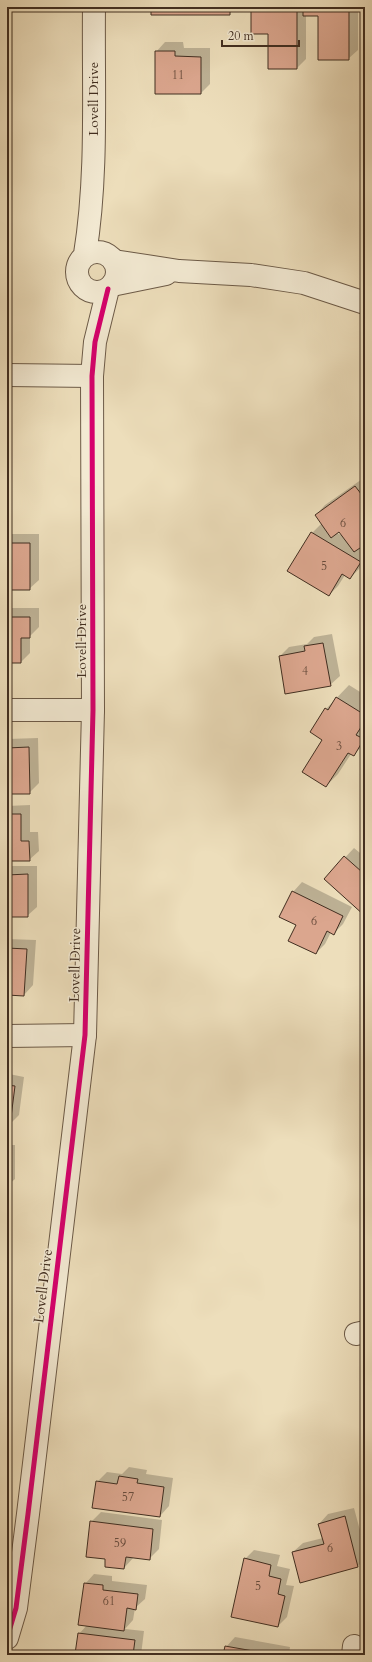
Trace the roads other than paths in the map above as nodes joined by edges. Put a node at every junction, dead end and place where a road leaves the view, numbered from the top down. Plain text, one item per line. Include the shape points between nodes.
1 (94, 7) edge
2 (93, 192) junction
3 (85, 254) junction
4 (111, 258) junction
5 (179, 271) junction
6 (110, 287) junction
7 (84, 288) junction
8 (365, 303) edge
9 (95, 342) junction
10 (7, 375) edge
11 (92, 376) junction
12 (7, 710) edge
13 (93, 710) junction
14 (85, 1035) junction
15 (7, 1036) edge
16 (7, 1638) edge

1 - 2 street, Lovell Drive
2 - 3 street, Lovell Drive
2 - 4 street, Lovell Drive
3 - 4 street via 97,251
3 - 7 street via 80,258 76,271
4 - 5 street
4 - 6 street via 117,273
5 - 6 street
5 - 8 street via 251,275 304,283
6 - 7 street via 96,292
6 - 9 street, Lovell Drive
7 - 9 street, Lovell Drive
9 - 11 street, Lovell Drive
10 - 11 street
11 - 13 street, Lovell Drive
12 - 13 street
13 - 14 street, Lovell Drive
14 - 15 street
14 - 16 street, Lovell Drive via 16,1608

